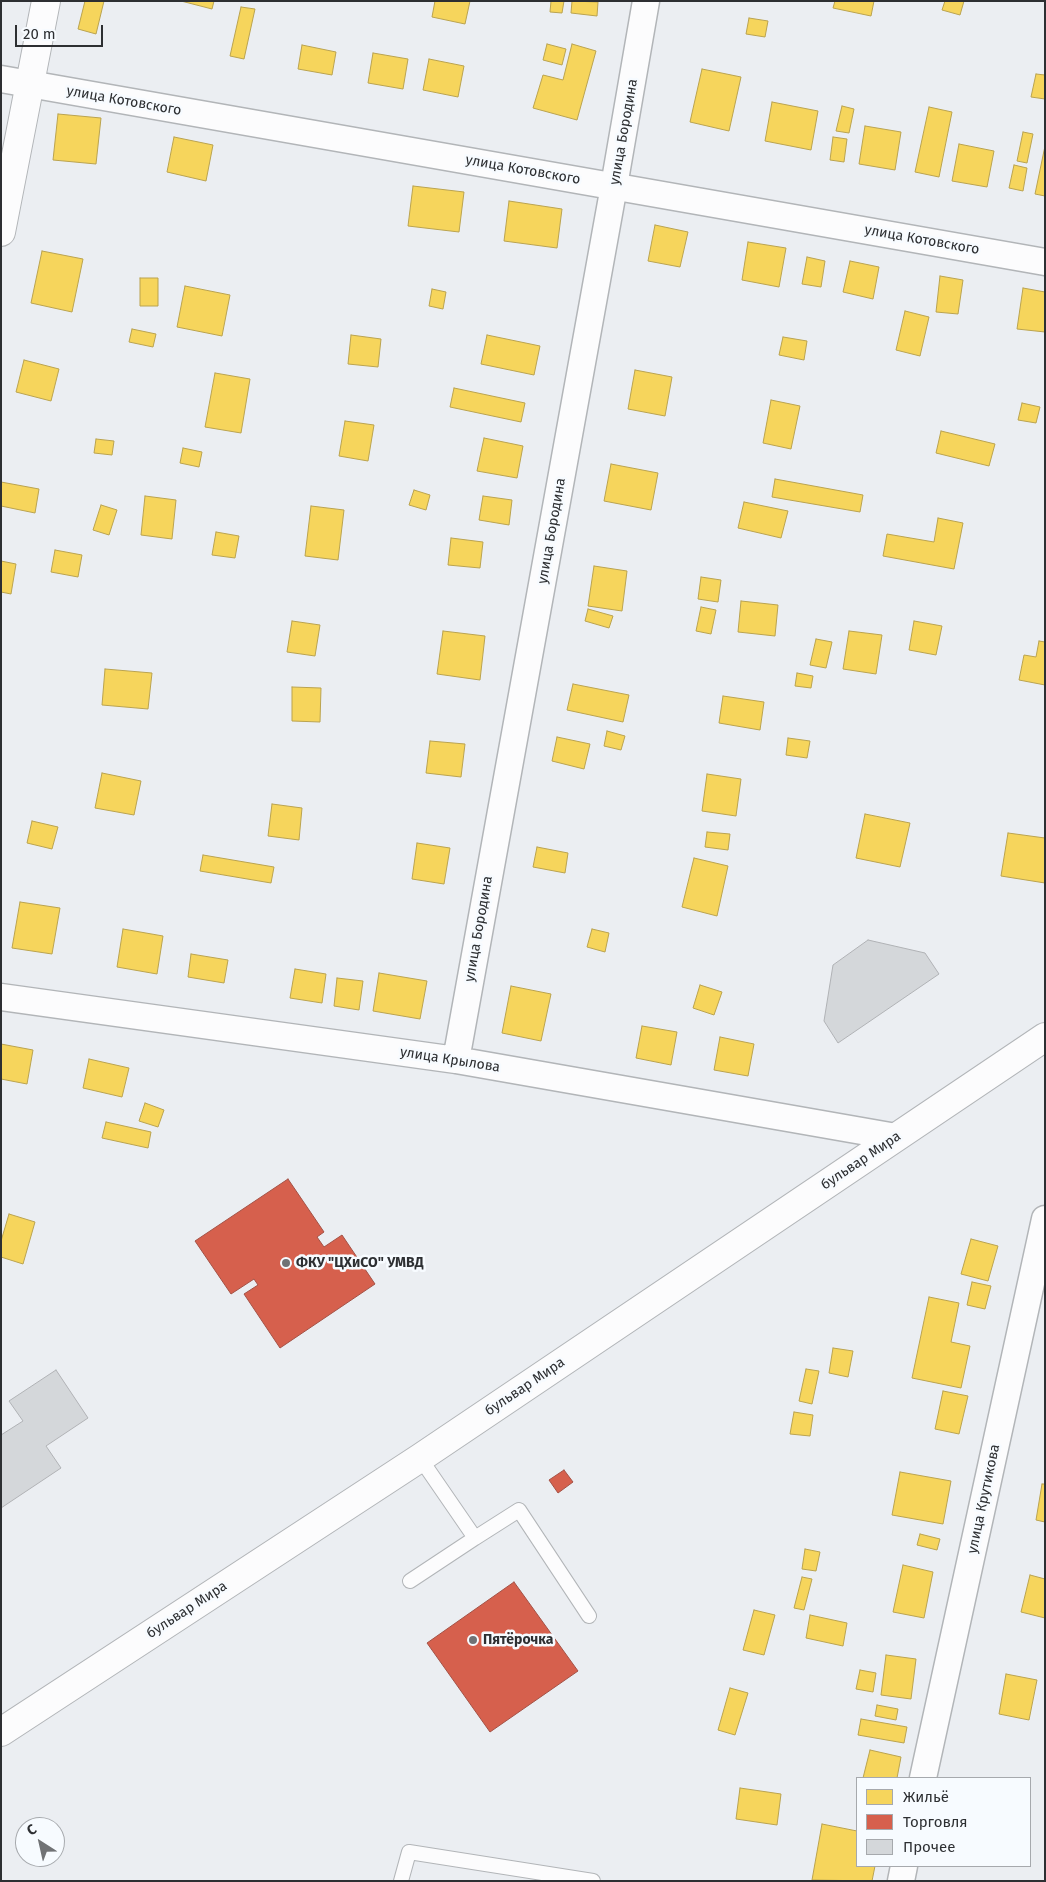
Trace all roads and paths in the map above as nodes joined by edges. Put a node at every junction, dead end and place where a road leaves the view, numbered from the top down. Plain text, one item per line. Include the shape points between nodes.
1 (46, 1) edge
2 (646, 1) edge
3 (1, 79) edge
4 (30, 84) junction
5 (614, 186) junction
6 (1, 232) edge
7 (1045, 262) edge
8 (1, 997) edge
9 (1045, 1037) edge
10 (456, 1060) junction
11 (896, 1137) junction
12 (1045, 1219) edge
13 (420, 1458) junction
14 (475, 1538) junction
15 (410, 1580) dead end
16 (589, 1616) dead end
17 (1, 1732) edge
18 (923, 1777) edge
19 (904, 1867) edge
20 (401, 1881) edge
21 (593, 1881) edge
22 (901, 1881) edge

1 - 4 main road
2 - 5 street, улица Бородина
3 - 4 street, улица Котовского
4 - 5 street, улица Котовского
4 - 6 main road
5 - 7 street, улица Котовского
5 - 10 street, улица Бородина
8 - 10 street, улица Крылова
9 - 11 main road, бульвар Мира
10 - 11 street, улица Крылова
11 - 13 main road, бульвар Мира
12 - 18 street, улица Крутикова
13 - 14 lane
13 - 17 main road, бульвар Мира
14 - 15 lane
14 - 16 lane via 519,1510
19 - 22 street
20 - 21 lane via 409,1852

